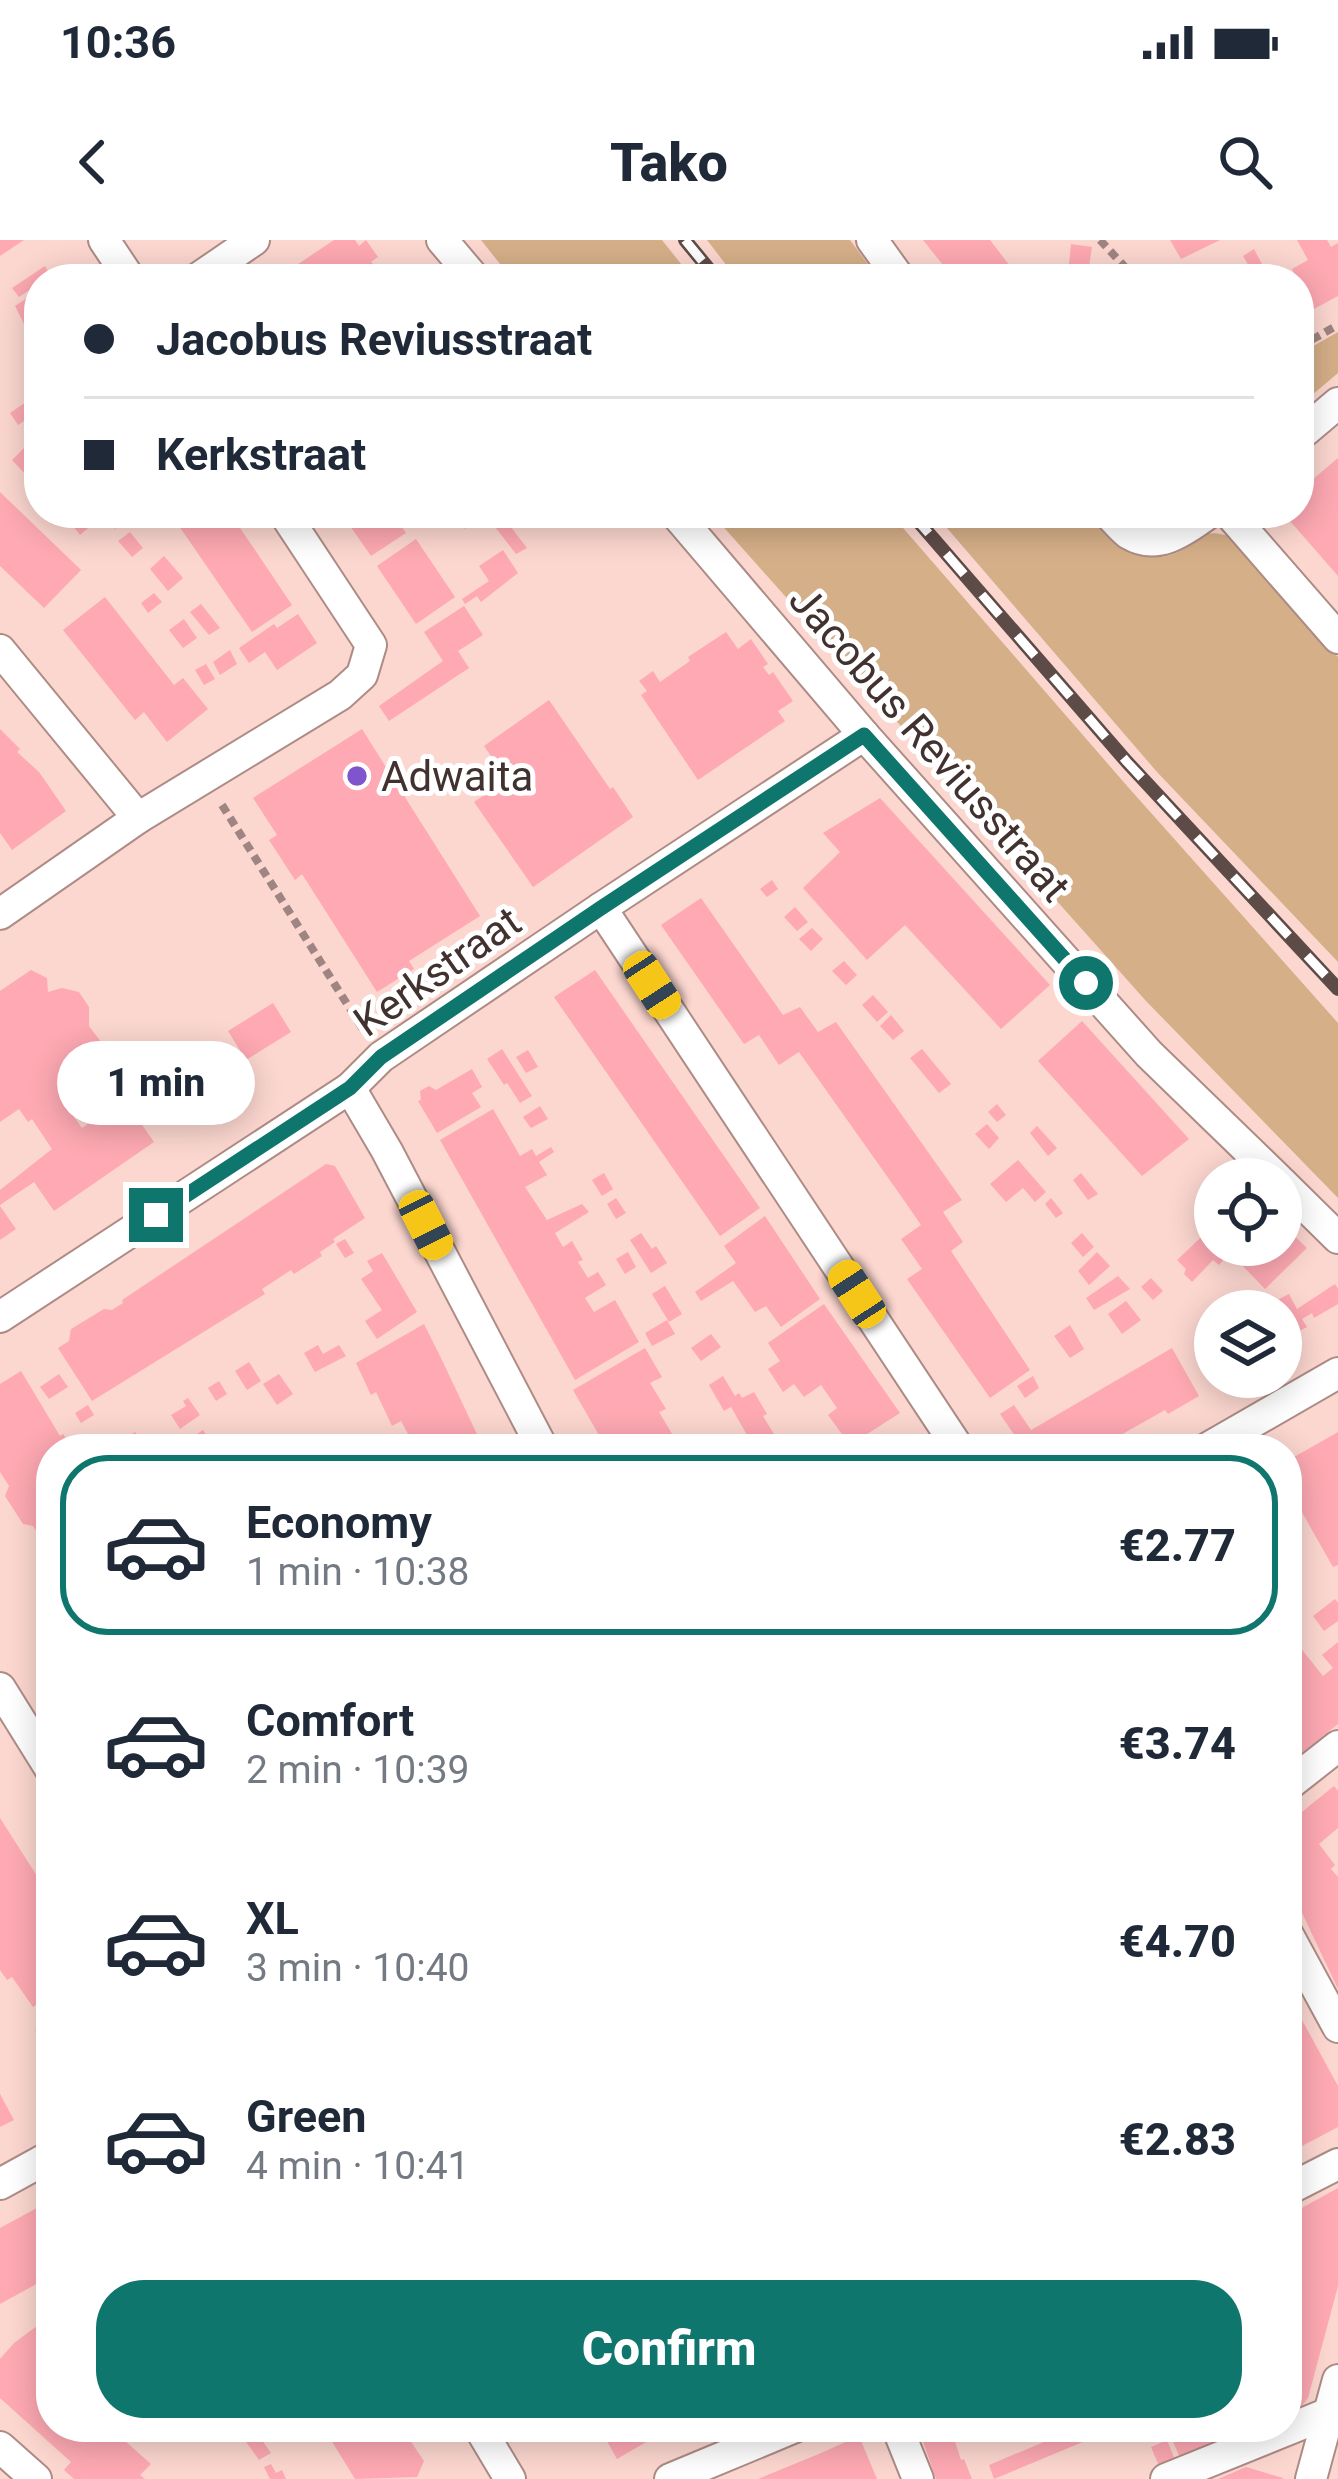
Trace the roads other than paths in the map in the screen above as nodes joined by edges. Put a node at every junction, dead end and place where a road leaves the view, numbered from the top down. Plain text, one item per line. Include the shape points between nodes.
1 (254, 240) edge
2 (442, 240) edge
3 (219, 264) edge
4 (463, 264) edge
5 (1338, 403) edge
6 (1314, 423) edge
7 (294, 528) edge
8 (688, 528) edge
9 (1123, 528) edge
10 (1187, 528) edge
11 (1241, 528) edge
12 (1338, 638) edge
13 (0, 650) edge
14 (864, 735) junction
15 (138, 818) junction
16 (601, 908) junction
17 (0, 914) edge
18 (350, 1088) junction
19 (1255, 1158) edge
20 (1302, 1203) edge
21 (1338, 1238) edge
22 (0, 1317) edge
23 (1338, 1373) edge
24 (535, 1434) edge
25 (949, 1434) edge
26 (1232, 1434) edge
27 (0, 1688) edge
28 (36, 1746) edge
29 (1338, 1746) edge
30 (1302, 1774) edge
31 (1302, 1961) edge
32 (1338, 2027) edge
33 (36, 2164) edge
34 (1338, 2164) edge
35 (1302, 2182) edge
36 (0, 2184) edge
37 (1338, 2380) edge
38 (1329, 2413) junction
39 (1302, 2424) edge
40 (485, 2442) edge
41 (759, 2442) edge
42 (904, 2442) edge
43 (1257, 2442) edge
44 (0, 2447) edge
45 (497, 2475) edge
46 (36, 2479) edge
47 (670, 2479) edge
48 (918, 2479) edge
49 (1166, 2479) edge
50 (1311, 2479) edge

1 - 3 street
2 - 4 street
5 - 6 street
7 - 15 street via 371,645 362,675
8 - 14 street, Jacobus Reviusstraat
9 - 10 street via 1159,539
11 - 12 street
13 - 15 street
14 - 16 street, Kerkstraat
14 - 19 street, Jacobus Reviusstraat via 1149,1054
15 - 17 street
16 - 18 street, Kerkstraat via 381,1057
16 - 25 street
18 - 22 street, Kerkstraat
18 - 24 street
20 - 21 street, Jacobus Reviusstraat
23 - 26 street
27 - 28 street
29 - 30 street
31 - 32 street
33 - 36 street
34 - 35 street
37 - 38 street
38 - 39 street
38 - 50 street
40 - 45 street
41 - 47 street
42 - 48 street
43 - 49 street
44 - 46 street

